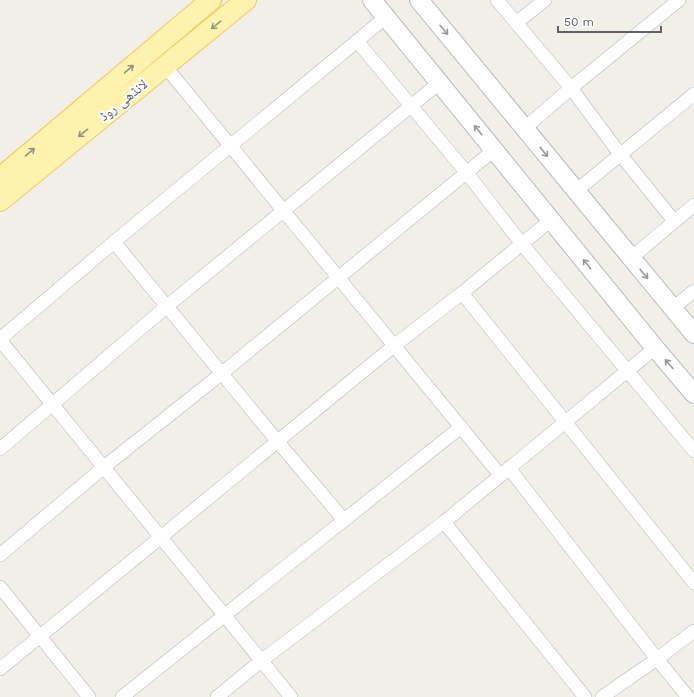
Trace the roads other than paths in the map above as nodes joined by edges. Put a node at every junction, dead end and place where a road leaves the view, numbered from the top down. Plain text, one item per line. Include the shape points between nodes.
1 (211, 0) edge
2 (246, 0) edge
3 (372, 0) edge
4 (419, 0) edge
5 (497, 0) edge
6 (544, 0) edge
7 (678, 0) edge
8 (386, 17) junction
9 (516, 23) junction
10 (357, 42) junction
11 (165, 66) junction
12 (439, 83) junction
13 (571, 88) junction
14 (694, 94) edge
15 (412, 107) junction
16 (525, 128) junction
17 (231, 146) junction
18 (494, 150) junction
19 (620, 154) junction
20 (466, 172) junction
21 (0, 178) edge
22 (576, 191) junction
23 (0, 201) edge
24 (694, 205) edge
25 (284, 210) junction
26 (551, 220) junction
27 (674, 221) junction
28 (114, 242) junction
29 (522, 244) junction
30 (631, 258) junction
31 (339, 277) junction
32 (694, 291) edge
33 (462, 293) junction
34 (166, 307) junction
35 (673, 308) junction
36 (694, 334) edge
37 (0, 340) edge
38 (395, 345) junction
39 (655, 348) junction
40 (628, 371) junction
41 (221, 374) junction
42 (694, 394) edge
43 (53, 405) junction
44 (565, 422) junction
45 (461, 427) junction
46 (278, 442) junction
47 (0, 449) edge
48 (694, 452) edge
49 (104, 467) junction
50 (505, 472) junction
51 (344, 520) junction
52 (444, 522) junction
53 (161, 538) junction
54 (0, 555) edge
55 (694, 583) edge
56 (0, 587) edge
57 (224, 615) junction
58 (694, 631) edge
59 (40, 636) junction
60 (657, 659) junction
61 (261, 661) junction
62 (0, 669) edge
63 (688, 694) edge
64 (89, 697) edge
65 (122, 697) edge
66 (217, 697) edge
67 (291, 697) edge
68 (585, 697) edge
69 (602, 697) edge

21 -> 1 main road, لانڈھی روڈ
2 -> 11 main road, لانڈھی روڈ
3 - 8 street
4 -> 16 street
5 - 9 street
6 - 9 street
7 - 13 street
8 - 10 street
8 - 12 street
9 - 13 street
10 - 15 street
10 - 17 street
11 - 17 street
11 -> 23 main road, لانڈھی روڈ
12 - 15 street
18 -> 12 street
13 - 16 street
13 - 19 street
14 - 19 street
15 - 20 street
15 - 25 street
16 -> 22 street
17 - 25 street
17 - 28 street
18 - 20 street
18 - 26 street
19 - 22 street
19 - 27 street
20 - 29 street
20 - 31 street
22 - 30 street
24 - 27 street
25 - 31 street
25 - 34 street
26 - 29 street
39 -> 26 street
27 - 30 street
28 - 34 street
28 - 37 street
29 - 33 street
29 - 40 street
30 -> 35 street
31 - 38 street
31 - 41 street
32 - 35 street
33 - 38 street
33 - 44 street
34 - 41 street
34 - 43 street
35 - 36 street
37 - 43 street
38 - 45 street
38 - 46 street
39 - 40 street
42 -> 39 street
40 - 44 street
40 - 48 street
41 - 46 street
41 - 49 street
43 - 47 street
43 - 49 street
44 - 50 street
44 - 55 street
45 - 50 street
45 - 51 street
46 - 51 street
46 - 53 street
49 - 53 street
49 - 54 street
50 - 52 street
50 - 60 street
51 - 57 street
52 - 61 street
52 - 68 street
53 - 57 street
53 - 59 street
56 - 59 street
57 - 61 street
57 - 65 street
58 - 60 street
59 - 62 street
59 - 64 street
60 - 63 street
60 - 69 street
61 - 66 street
61 - 67 street

